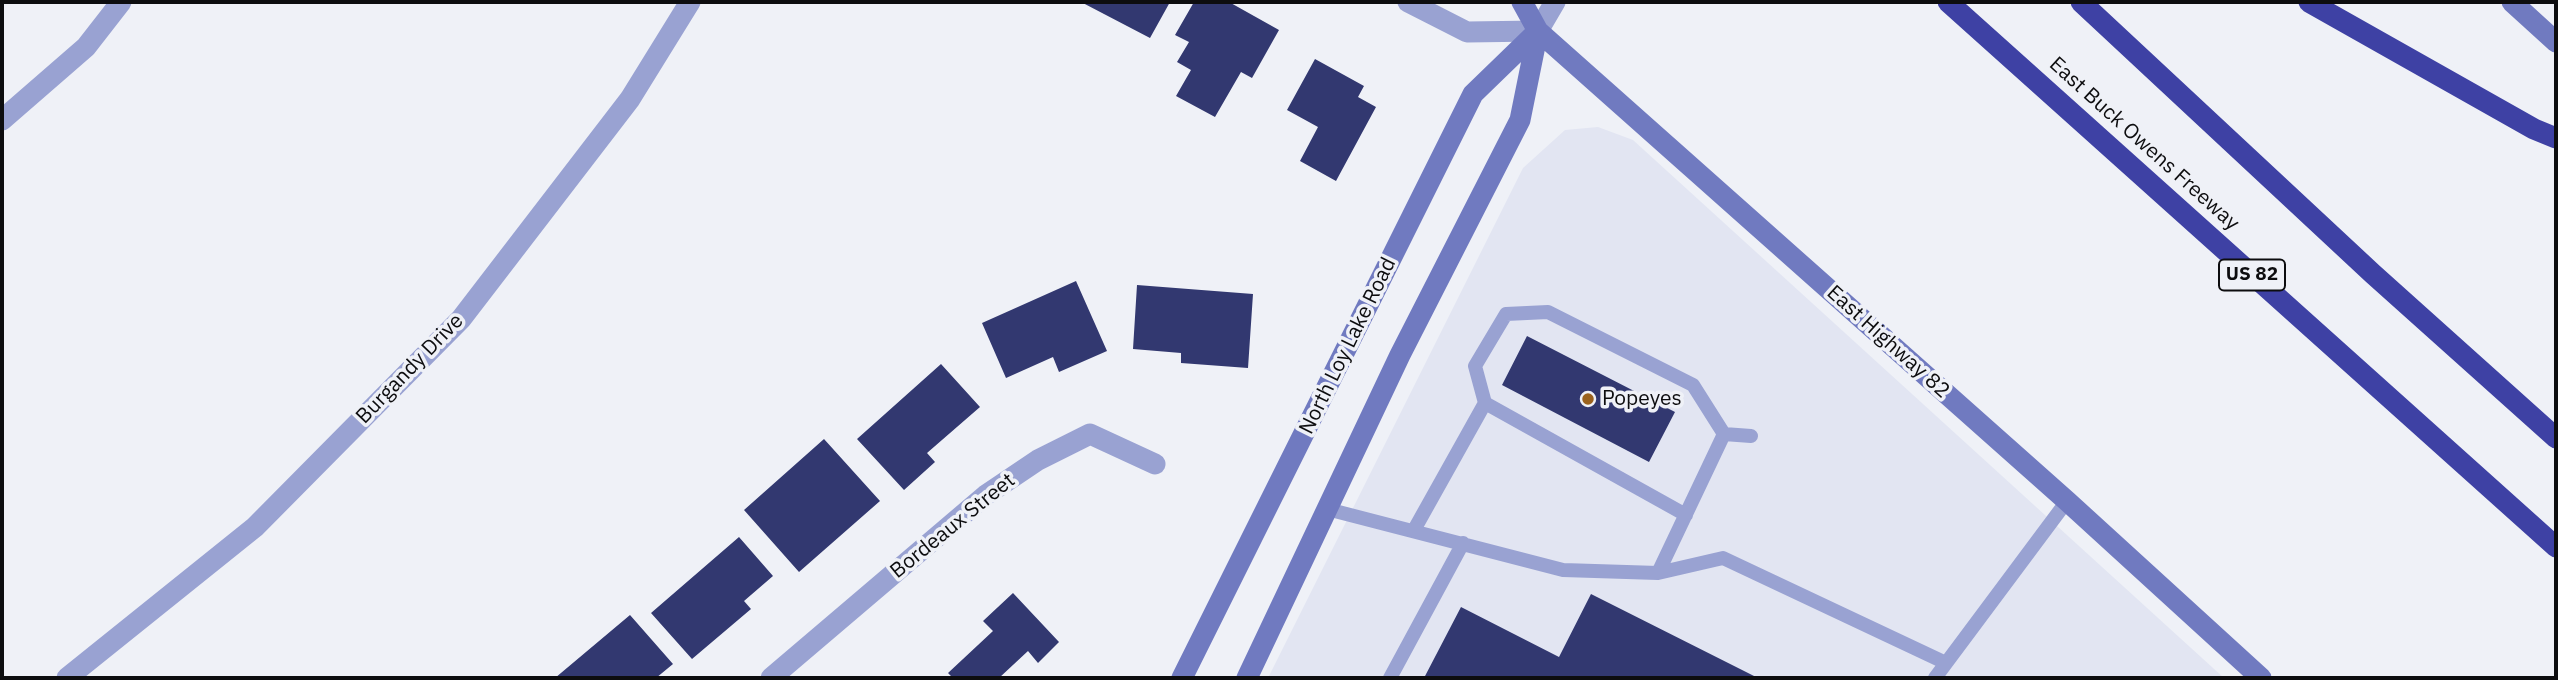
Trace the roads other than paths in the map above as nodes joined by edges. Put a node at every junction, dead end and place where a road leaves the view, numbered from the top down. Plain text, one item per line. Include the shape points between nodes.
1 (121, 2) edge
2 (690, 2) edge
3 (1408, 2) edge
4 (1521, 2) edge
5 (1555, 2) edge
6 (1948, 2) edge
7 (2081, 2) edge
8 (2309, 2) edge
9 (2512, 2) edge
10 (1538, 31) junction
11 (2556, 42) edge
12 (2, 120) edge
13 (2556, 138) edge
14 (1485, 403) junction
15 (1724, 435) junction
16 (1751, 436) dead end
17 (2556, 438) edge
18 (1155, 464) dead end
19 (2067, 501) junction
20 (1327, 509) junction
21 (1686, 515) junction
22 (1414, 530) junction
23 (1463, 543) junction
24 (2556, 547) edge
25 (1658, 573) junction
26 (1946, 663) junction
27 (67, 678) edge
28 (771, 678) edge
29 (1182, 678) edge
30 (1247, 678) edge
31 (1390, 678) edge
32 (1935, 678) edge
33 (2261, 678) edge

1 - 12 street via 86,47
2 - 27 street, Burgandy Drive via 629,99 461,318 255,527
3 - 10 street via 1467,32
4 - 10 main road, East Highway 82
5 - 10 street, North Loy Lake Road
6 - 24 highway, East Buck Owens Freeway / US 82
7 - 17 highway via 2372,274
8 - 13 highway
9 - 11 main road
10 - 19 main road, East Highway 82
10 - 20 main road, North Loy Lake Road via 1520,120
10 - 29 main road, North Loy Lake Road via 1473,94
14 - 15 lane via 1475,366 1506,314 1548,312 1693,385
14 - 21 lane
14 - 22 lane
15 - 16 lane
15 - 21 lane
18 - 28 street, Bordeaux Street via 1090,434 1038,460 986,495
19 - 26 lane
19 - 33 main road, East Highway 82
20 - 22 lane
20 - 30 main road, North Loy Lake Road
21 - 25 lane
22 - 23 lane
23 - 25 lane via 1563,570
23 - 31 lane
25 - 26 lane via 1723,558
26 - 32 lane

